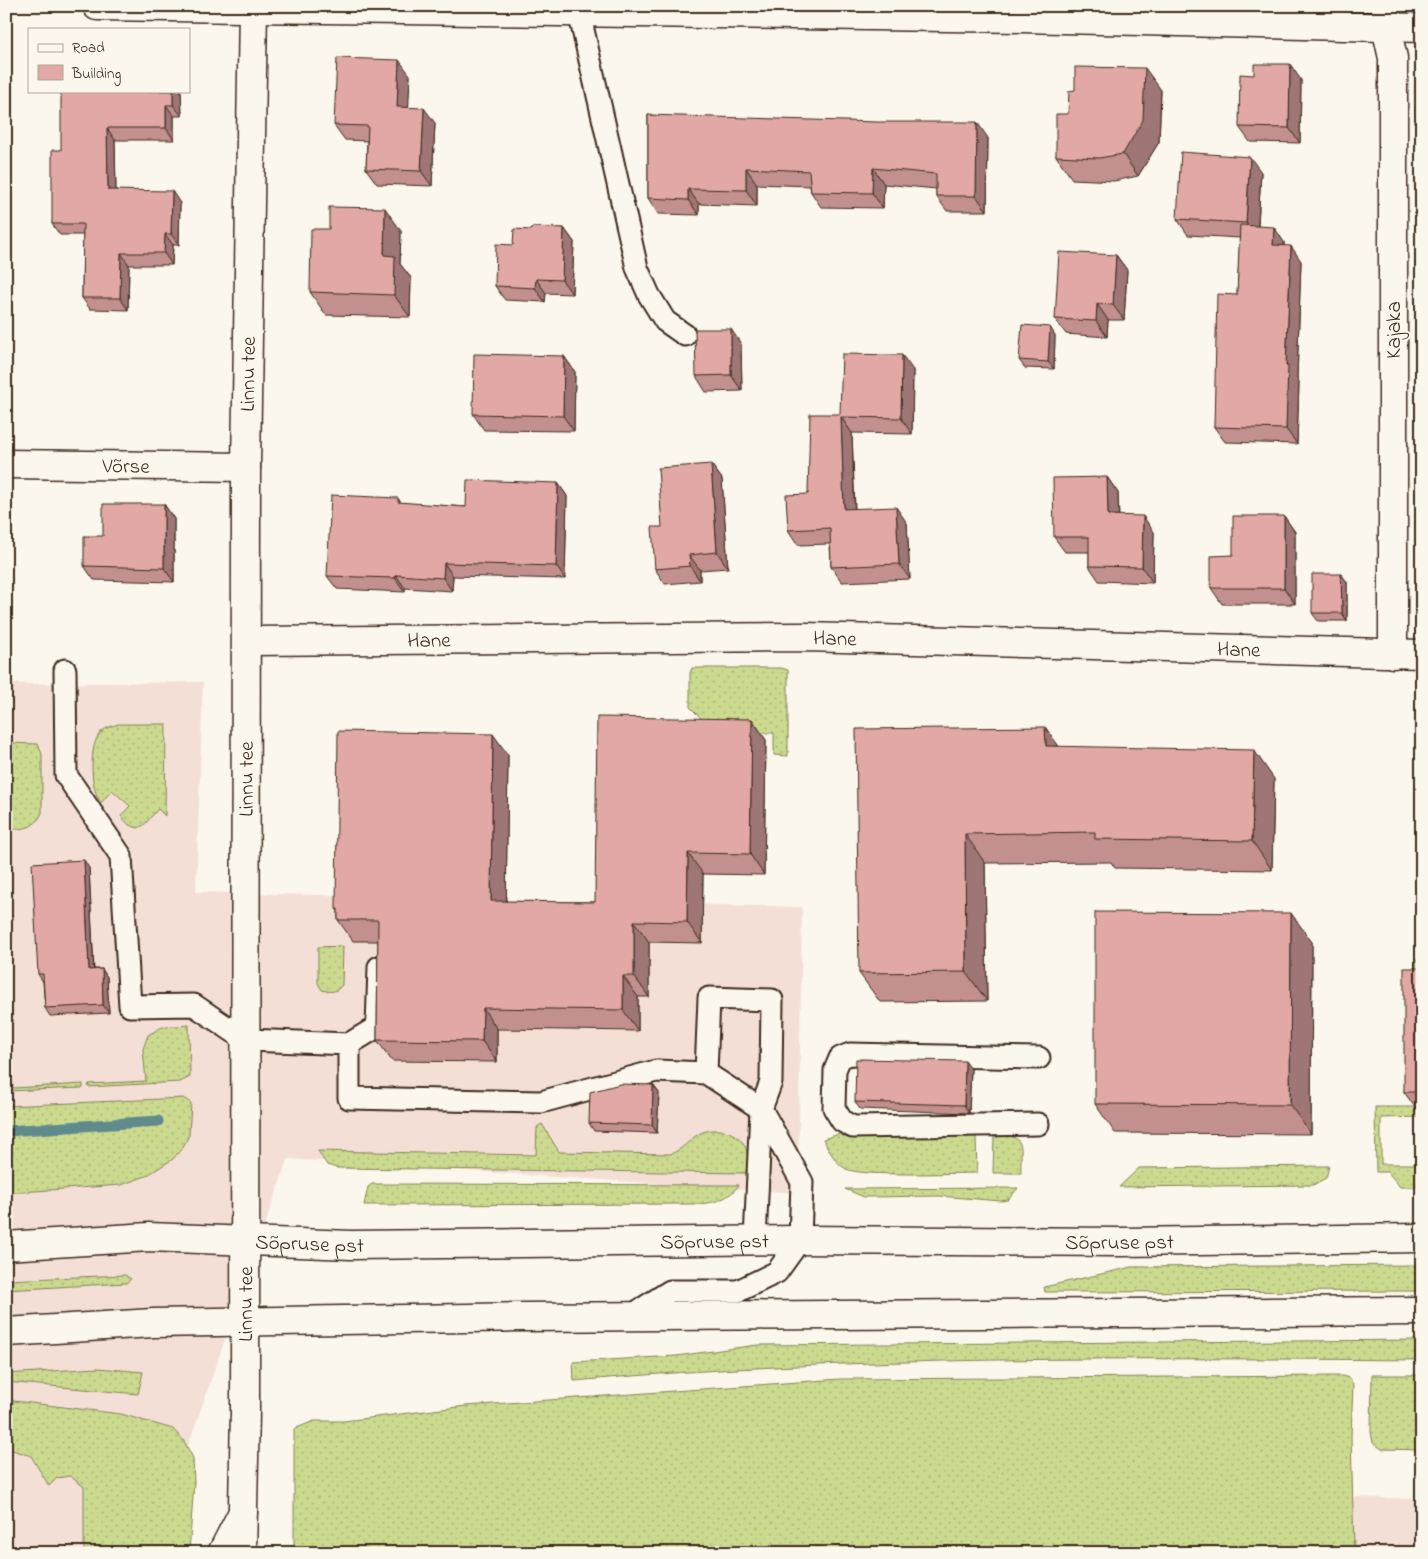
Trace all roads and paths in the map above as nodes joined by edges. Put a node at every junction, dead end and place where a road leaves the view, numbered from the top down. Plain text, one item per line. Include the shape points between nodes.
1 (97, 6) edge
2 (253, 7) edge
3 (579, 12) junction
4 (1386, 17) edge
5 (1422, 28) edge
6 (685, 335) dead end
7 (6, 464) edge
8 (246, 467) junction
9 (247, 641) junction
10 (1393, 654) junction
11 (1422, 654) edge
12 (65, 670) dead end
13 (379, 954) edge
14 (246, 1040) junction
15 (349, 1044) junction
16 (1039, 1058) dead end
17 (706, 1073) junction
18 (760, 1109) junction
19 (1038, 1124) dead end
20 (1422, 1238) edge
21 (245, 1239) junction
22 (755, 1240) junction
23 (800, 1240) junction
24 (6, 1246) edge
25 (1422, 1311) edge
26 (629, 1317) junction
27 (244, 1322) junction
28 (6, 1332) edge
29 (243, 1512) junction
30 (222, 1553) edge
31 (242, 1553) edge

1 - 2 street
2 - 3 street
2 - 8 street, Linnu tee
3 - 4 street via 1023,18
3 - 6 lane via 637,268 665,321
4 - 5 street
4 - 10 street, Kajaka via 1393,58
7 - 8 street, Võrse
8 - 9 street, Linnu tee
9 - 10 street, Hane via 804,637
9 - 14 street, Linnu tee
10 - 11 street, Hane
12 - 14 lane via 66,775 121,856 130,1006 194,1005
13 - 15 lane via 377,1027
14 - 15 lane
14 - 21 street, Linnu tee
15 - 17 lane via 349,1098 541,1102 656,1071
16 - 19 lane via 850,1054 840,1058 835,1070 834,1089 834,1108 842,1121 853,1127
17 - 18 lane
17 - 18 lane via 709,998 772,1000 770,1082
18 - 22 lane
18 - 23 lane via 802,1182
20 - 23 street, Sõpruse pst via 1120,1242
21 - 22 street, Sõpruse pst via 351,1245
21 - 24 street, Sõpruse pst via 149,1237
21 - 27 street, Linnu tee
22 - 23 street, Sõpruse pst
23 - 26 lane via 777,1272 738,1291 670,1291
25 - 26 street
26 - 27 street
27 - 28 street via 153,1323
27 - 29 street, Linnu tee
29 - 30 street
29 - 31 street, Linnu tee

